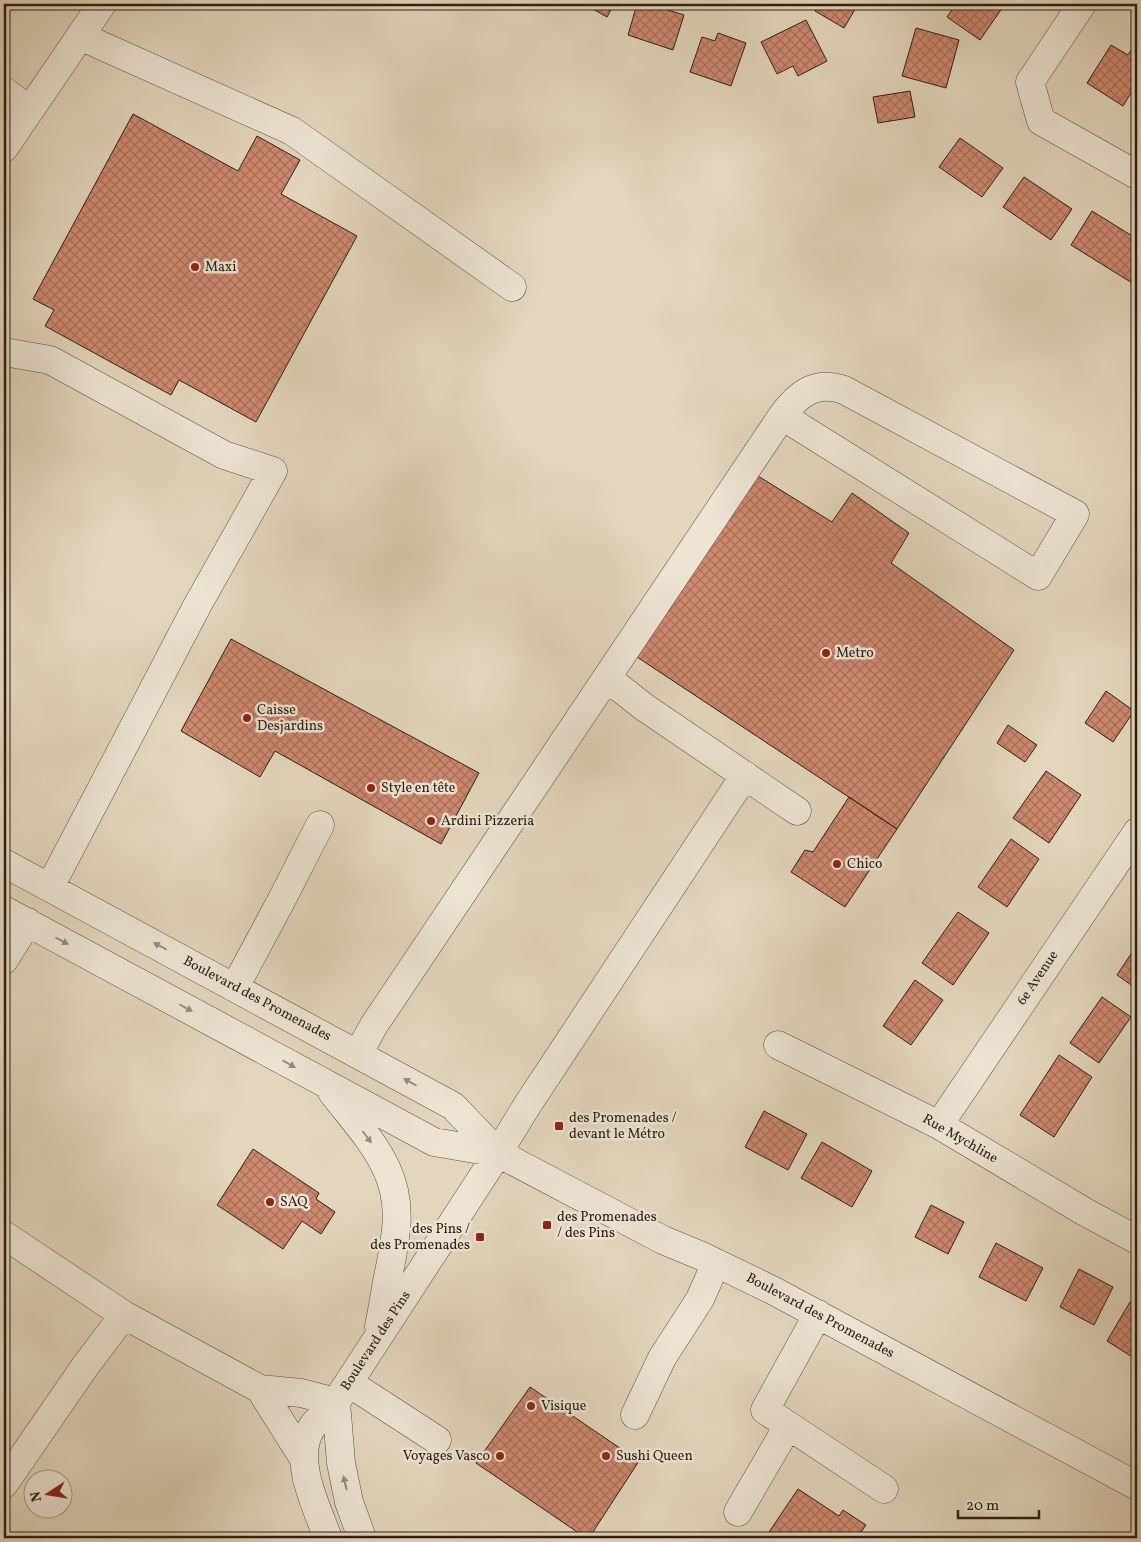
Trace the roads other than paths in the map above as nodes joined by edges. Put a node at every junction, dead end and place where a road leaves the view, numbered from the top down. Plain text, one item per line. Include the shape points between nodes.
1 (102, 4) edge
2 (1082, 4) edge
3 (80, 36) junction
4 (4, 91) edge
5 (29, 110) junction
6 (4, 148) edge
7 (1137, 175) edge
8 (512, 287) dead end
9 (4, 352) edge
10 (782, 416) junction
11 (607, 678) junction
12 (745, 775) junction
13 (797, 810) dead end
14 (320, 825) dead end
15 (1137, 832) edge
16 (4, 862) edge
17 (50, 888) junction
18 (4, 910) edge
19 (28, 922) junction
20 (4, 960) edge
21 (235, 987) junction
22 (778, 1046) dead end
23 (358, 1054) junction
24 (326, 1084) junction
25 (939, 1125) junction
26 (498, 1152) junction
27 (4, 1234) edge
28 (1137, 1240) edge
29 (716, 1263) junction
30 (818, 1314) junction
31 (124, 1315) junction
32 (377, 1339) junction
33 (260, 1389) junction
34 (342, 1392) junction
35 (635, 1415) dead end
36 (788, 1426) junction
37 (437, 1440) dead end
38 (304, 1459) junction
39 (4, 1484) edge
40 (1137, 1486) edge
41 (884, 1488) dead end
42 (738, 1512) dead end
43 (328, 1538) edge
44 (362, 1538) edge

1 - 3 street
2 - 7 street via 1030,82 1041,121
3 - 5 street
3 - 8 street via 292,131
4 - 5 street
5 - 6 street
9 - 17 street via 50,360 224,455 273,471 197,606
10 - 10 street via 1038,576 1075,514 833,386 812,389 800,396
10 - 11 street
11 - 12 street
11 - 23 street via 374,1025
12 - 13 street
12 - 26 street, Boulevard des Pins
14 - 21 street
15 - 25 street, 6e Avenue
16 - 17 street, Boulevard des Promenades
21 -> 17 street, Boulevard des Promenades
18 - 19 street, Boulevard des Promenades
19 - 20 street
19 -> 24 street, Boulevard des Promenades
21 - 23 street, Boulevard des Promenades
22 - 25 street, Rue Mychline
26 -> 23 street, Boulevard des Promenades via 453,1106
24 - 26 street, Boulevard des Promenades via 434,1142
24 -> 32 street via 373,1146 388,1171 393,1187 397,1237
25 - 28 street, Rue Mychline
26 - 29 street, Boulevard des Promenades via 663,1240
26 - 32 street, Boulevard des Pins
27 - 31 street
29 - 30 street, Boulevard des Promenades
29 - 35 street via 700,1298 662,1358
30 - 36 street via 765,1410
30 - 40 street, Boulevard des Promenades
31 - 33 street
31 - 39 street
32 - 34 street, Boulevard des Pins
33 - 34 street
33 - 38 street
34 - 37 street
34 - 38 street, Boulevard des Pins via 312,1426
44 -> 34 street via 344,1481 339,1451
36 - 41 street
36 - 42 street
38 - 43 street, Boulevard des Pins via 311,1493

